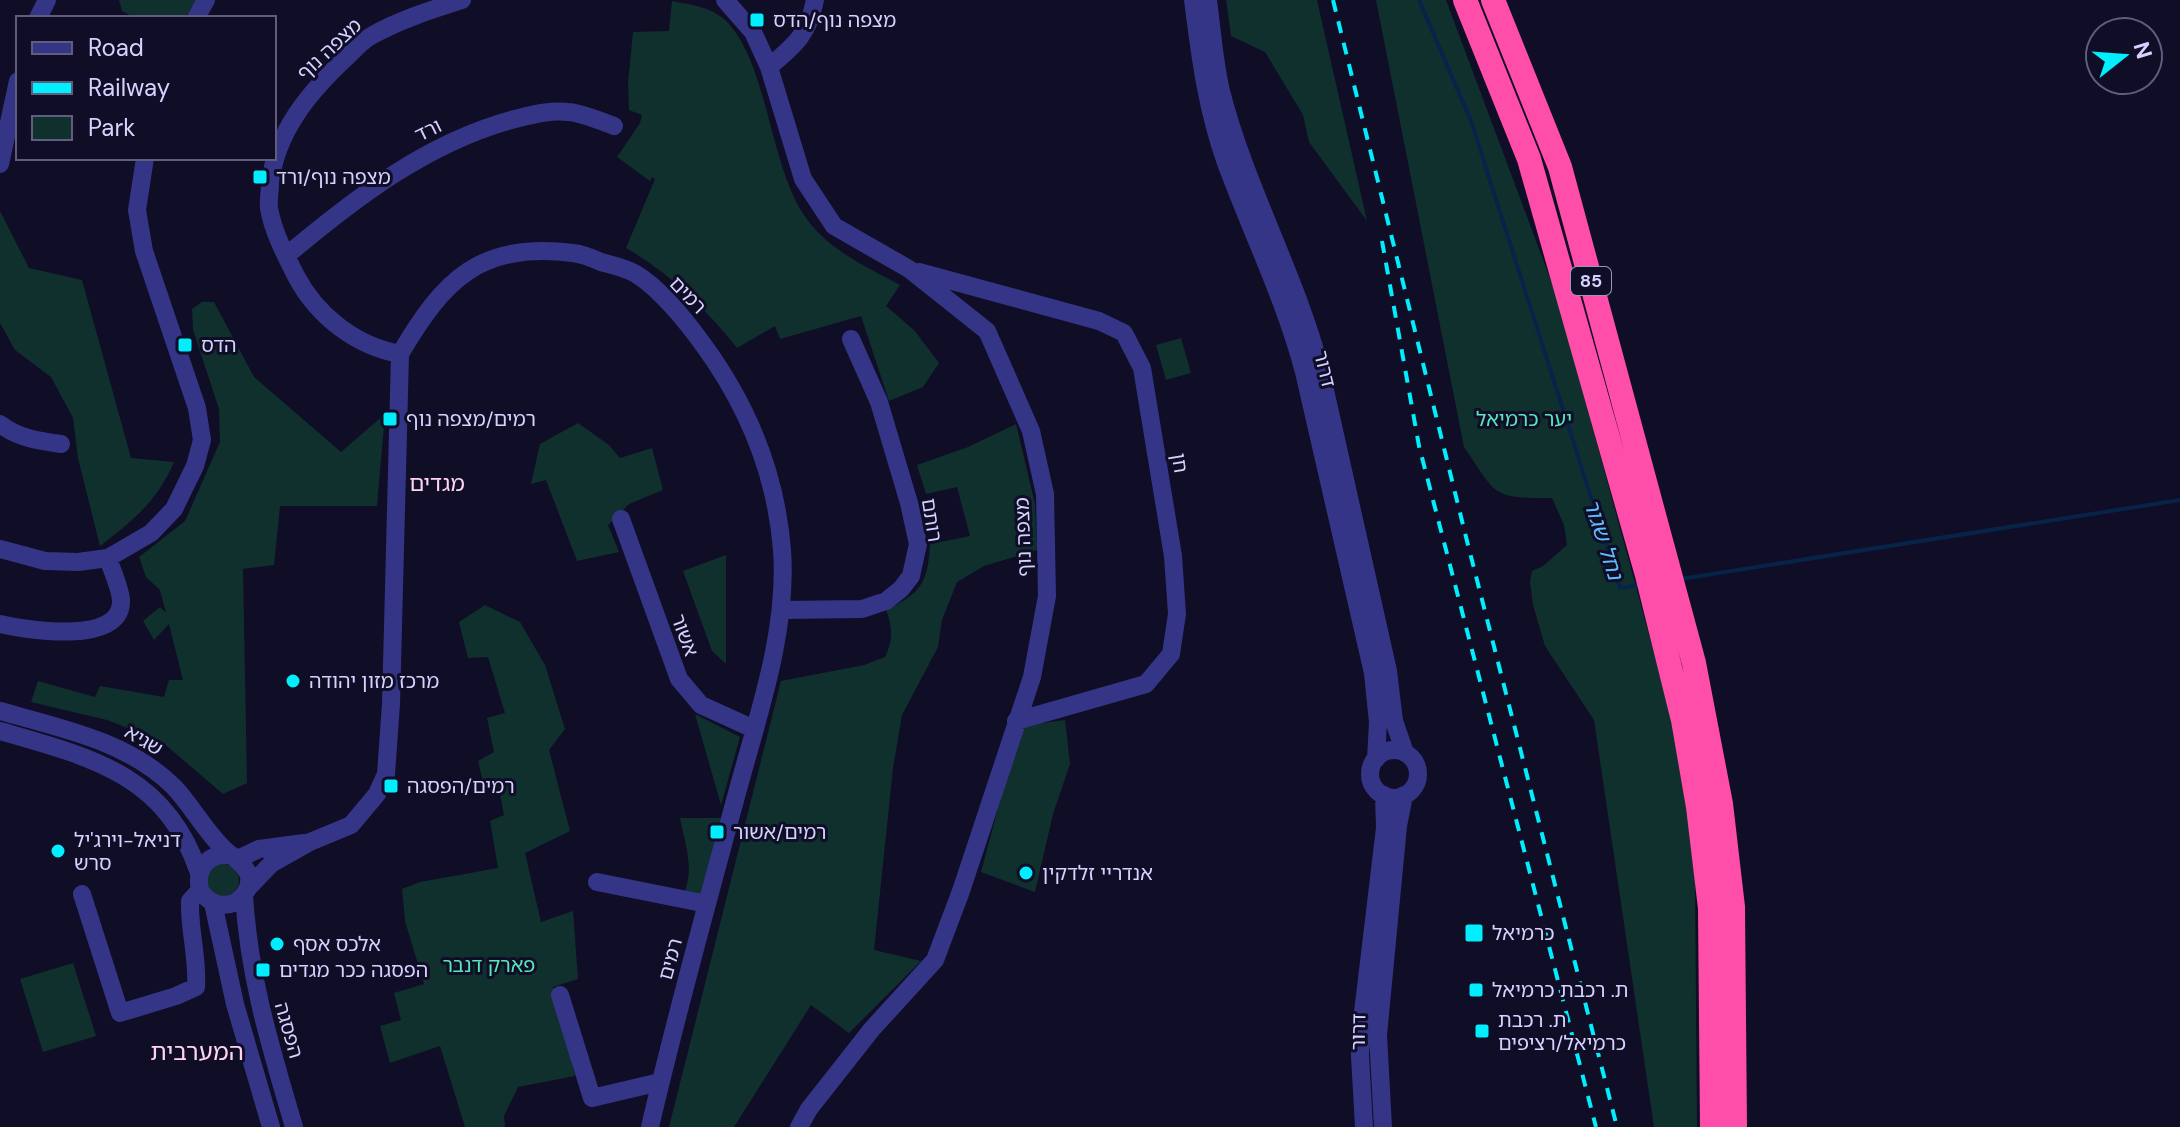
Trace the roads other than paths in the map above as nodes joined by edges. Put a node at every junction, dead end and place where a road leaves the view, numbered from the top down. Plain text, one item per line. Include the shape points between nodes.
1 (462, 0) edge
2 (725, 0) edge
3 (815, 0) edge
4 (1193, 0) edge
5 (1208, 0) edge
6 (1465, 0) edge
7 (1493, 0) edge
8 (769, 67) junction
9 (16, 90) edge
10 (614, 126) dead end
11 (276, 154) edge
12 (145, 160) edge
13 (274, 160) edge
14 (0, 164) edge
15 (286, 256) junction
16 (909, 269) junction
17 (851, 339) dead end
18 (400, 354) junction
19 (0, 424) edge
20 (61, 444) dead end
21 (621, 519) dead end
22 (0, 549) edge
23 (108, 558) junction
24 (1660, 581) junction
25 (781, 610) junction
26 (0, 624) edge
27 (0, 711) edge
28 (1016, 721) junction
29 (754, 729) junction
30 (0, 731) edge
31 (1405, 753) junction
32 (1376, 759) junction
33 (1384, 795) junction
34 (1404, 795) junction
35 (310, 842) junction
36 (235, 857) junction
37 (597, 882) dead end
38 (204, 889) junction
39 (246, 892) junction
40 (82, 894) dead end
41 (707, 904) junction
42 (560, 995) dead end
43 (660, 1082) junction
44 (1737, 1121) edge
45 (271, 1127) edge
46 (294, 1127) edge
47 (650, 1127) edge
48 (799, 1127) edge
49 (1364, 1127) edge
50 (1383, 1127) edge
51 (1712, 1127) edge

1 - 11 street, מצפה נוף via 368,37 325,77 280,139
2 - 8 street, מצפה נוף via 753,32
3 - 8 street via 802,38
4 - 32 street, דרור via 1205,93 1304,372 1373,673
5 - 31 street, דרור via 1221,90 1314,344
6 - 24 highway, 85 via 1529,159
7 - 24 highway, 85 via 1560,167
8 - 16 street, מצפה נוף via 803,179 834,226
9 - 14 street
10 - 15 street, ורד via 569,112 494,124 425,154 339,211
12 - 23 street via 137,210 144,251 197,408 202,440 174,509 151,533
13 - 15 street, מצפה נוף via 268,205
15 - 18 street, מצפה נוף via 303,290 327,317 377,350
16 - 28 street, מצפה נוף via 987,331 1031,431 1045,494 1047,596 1032,677
16 - 28 street, חן via 1099,321 1124,333 1142,368 1173,556 1177,614 1171,654 1146,684
17 - 25 street, רותם via 879,402 909,503 918,544 911,576 886,601 862,609
18 - 25 street, רמים via 424,314 469,268 511,253 576,253 635,274 683,317 722,370 748,418 777,508
18 - 35 street, רמים via 386,774 351,825
19 - 20 street via 33,440
21 - 29 street, אשור via 679,679 701,705
22 - 23 street via 45,561
23 - 26 street via 121,601 116,617 108,622 68,634
24 - 44 highway, 85 via 1705,715 1727,850
24 - 51 highway, 85 via 1710,908
25 - 29 street, רמים
27 - 36 street, שגיא via 108,743 145,763 172,785
28 - 48 street, מצפה נוף via 935,960 872,1029
29 - 41 street, רמים
30 - 38 street, שגיא via 118,771 178,826
31 - 32 street via 1389,751
31 - 34 street via 1418,772 1414,787
32 - 33 street via 1371,781
33 - 34 street
33 - 49 street, דרור via 1385,828 1361,1029
34 - 50 street, דרור via 1378,1035
35 - 36 street, רמים
35 - 39 street, רמים via 271,864
36 - 38 street via 208,859
36 - 39 street via 248,872
37 - 41 street
38 - 39 street via 230,905
38 - 40 street via 190,901 196,987 120,1013
38 - 45 street
39 - 46 street, הפסגה via 247,943 260,1012
41 - 43 street, רמים
42 - 43 street via 592,1098
43 - 47 street, רמים

